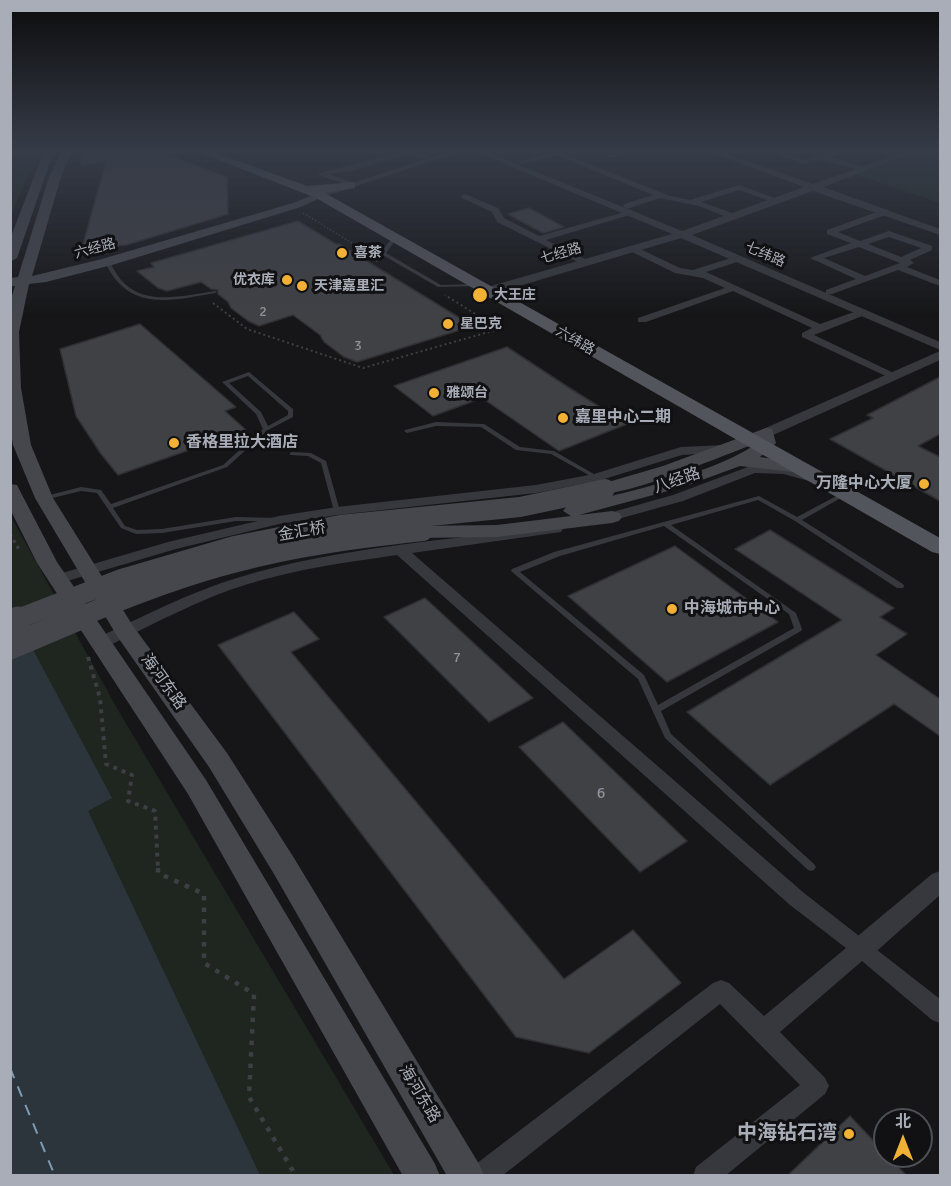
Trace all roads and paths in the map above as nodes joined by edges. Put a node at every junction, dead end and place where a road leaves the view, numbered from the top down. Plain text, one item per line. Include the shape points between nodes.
1 (29, 206) edge
2 (44, 206) edge
3 (290, 206) edge
4 (291, 206) edge
5 (351, 206) edge
6 (358, 206) edge
7 (487, 206) edge
8 (621, 206) edge
9 (622, 206) edge
10 (637, 206) edge
11 (704, 206) edge
12 (759, 206) edge
13 (868, 206) edge
14 (630, 210) junction
15 (885, 212) junction
16 (732, 216) junction
17 (940, 232) edge
18 (685, 233) junction
19 (539, 239) junction
20 (859, 243) junction
21 (633, 249) junction
22 (10, 258) edge
23 (737, 259) junction
24 (106, 262) junction
25 (586, 263) junction
26 (900, 263) junction
27 (383, 266) dead end
28 (695, 273) junction
29 (865, 279) junction
30 (17, 282) edge
31 (940, 283) edge
32 (504, 287) junction
33 (483, 288) junction
34 (734, 288) junction
35 (215, 292) dead end
36 (829, 292) junction
37 (437, 293) dead end
38 (456, 294) dead end
39 (445, 295) junction
40 (213, 303) dead end
41 (861, 313) junction
42 (642, 320) dead end
43 (820, 328) junction
44 (940, 337) edge
45 (940, 346) edge
46 (940, 355) edge
47 (894, 376) junction
48 (266, 429) junction
49 (407, 431) dead end
50 (759, 441) junction
51 (292, 454) dead end
52 (729, 455) junction
53 (802, 468) junction
54 (826, 482) junction
55 (601, 483) junction
56 (10, 489) edge
57 (845, 493) junction
58 (44, 498) junction
59 (109, 507) junction
60 (337, 511) junction
61 (577, 515) junction
62 (612, 517) junction
63 (279, 520) junction
64 (796, 520) junction
65 (667, 525) junction
66 (940, 531) edge
67 (10, 534) edge
68 (940, 547) edge
69 (399, 549) junction
70 (22, 553) dead end
71 (88, 568) junction
72 (57, 579) junction
73 (900, 586) dead end
74 (10, 622) edge
75 (126, 631) junction
76 (10, 647) edge
77 (93, 648) junction
78 (656, 710) junction
79 (811, 867) dead end
80 (940, 881) edge
81 (862, 948) junction
82 (940, 1012) edge
83 (764, 1031) junction
84 (296, 1176) edge
85 (423, 1176) edge
86 (467, 1176) edge
87 (481, 1176) edge
88 (705, 1176) edge

1 - 22 main road
2 - 30 main road, 海河东路
3 - 24 main road, 六经路
4 - 27 path
5 - 33 main road, 六纬路 via 395,238
6 - 32 main road, 六纬路
7 - 19 street via 495,210 500,220
8 - 14 street, 七纬路
9 - 14 street, 七纬路
10 - 14 street
11 - 16 street
12 - 16 street, 七经路
13 - 15 street
14 - 18 street, 七纬路
14 - 19 street
15 - 17 street
15 - 20 street via 830,231
16 - 18 street, 七经路
18 - 21 street, 七经路
18 - 23 street, 七纬路
18 - 36 street, 七纬路
19 - 25 street
20 - 26 street
20 - 26 street via 889,234 929,248
20 - 29 street via 815,258
21 - 25 street, 七经路
21 - 28 street via 678,271
23 - 28 street
23 - 41 street, 七纬路
24 - 30 main road, 六经路
24 - 35 lane via 124,287 152,298
25 - 32 street, 七经路
26 - 29 street
26 - 31 street
28 - 34 street
29 - 36 street
30 - 58 main road, 海河东路 via 12,332 13,388 22,445
32 - 33 street, 七经路
32 - 50 main road, 六纬路
33 - 50 main road, 六纬路
34 - 42 street
34 - 43 street
36 - 44 street, 七纬路
37 - 39 path
38 - 39 path
39 - 40 path via 499,329 363,368 247,329
41 - 43 street
41 - 45 street, 七纬路
43 - 47 street via 806,334
46 - 47 street, 八经路
47 - 50 street, 八经路
48 - 48 lane via 291,416 291,410 249,374 225,382 259,413
48 - 59 lane via 225,466
49 - 55 lane via 436,424 482,425 518,449 552,452
50 - 52 main road, 八经路
50 - 53 main road, 六纬路
50 - 66 main road, 六纬路
51 - 60 lane via 309,454 324,462
52 - 53 main road
52 - 55 main road, 八经路
52 - 61 main road, 八经路 via 662,487
53 - 54 main road, 六纬路
54 - 57 main road, 六纬路
54 - 62 street via 785,470 753,469 678,498
55 - 60 street
55 - 74 main road, 金汇桥, bridge via 520,507 340,525 244,543 121,579
56 - 72 main road, 海河东路
57 - 64 lane
57 - 68 main road, 六纬路
58 - 59 lane via 81,489 99,491
58 - 71 main road, 海河东路
59 - 63 lane via 123,526 136,532 256,517
60 - 63 street
61 - 62 main road
61 - 76 main road, 金汇桥, bridge via 351,539 287,551 207,570 124,599
62 - 69 street via 507,537
63 - 71 street
64 - 65 lane via 759,498
64 - 73 lane
65 - 78 lane via 792,613 798,629
65 - 78 lane via 556,554 516,571 640,677
67 - 70 path
69 - 75 street via 263,575 181,604
69 - 81 street via 797,899
71 - 72 street
71 - 75 main road, 海河东路
72 - 77 main road, 海河东路
75 - 77 street
75 - 86 main road, 海河东路 via 218,760
77 - 84 path via 106,764 132,775 128,801 155,811 158,873 204,894 204,963 254,994 249,1097
77 - 85 main road, 海河东路 via 197,787
78 - 79 lane via 668,736
80 - 81 street
81 - 82 street
81 - 83 street
83 - 87 street via 721,990
83 - 88 street via 817,1086

